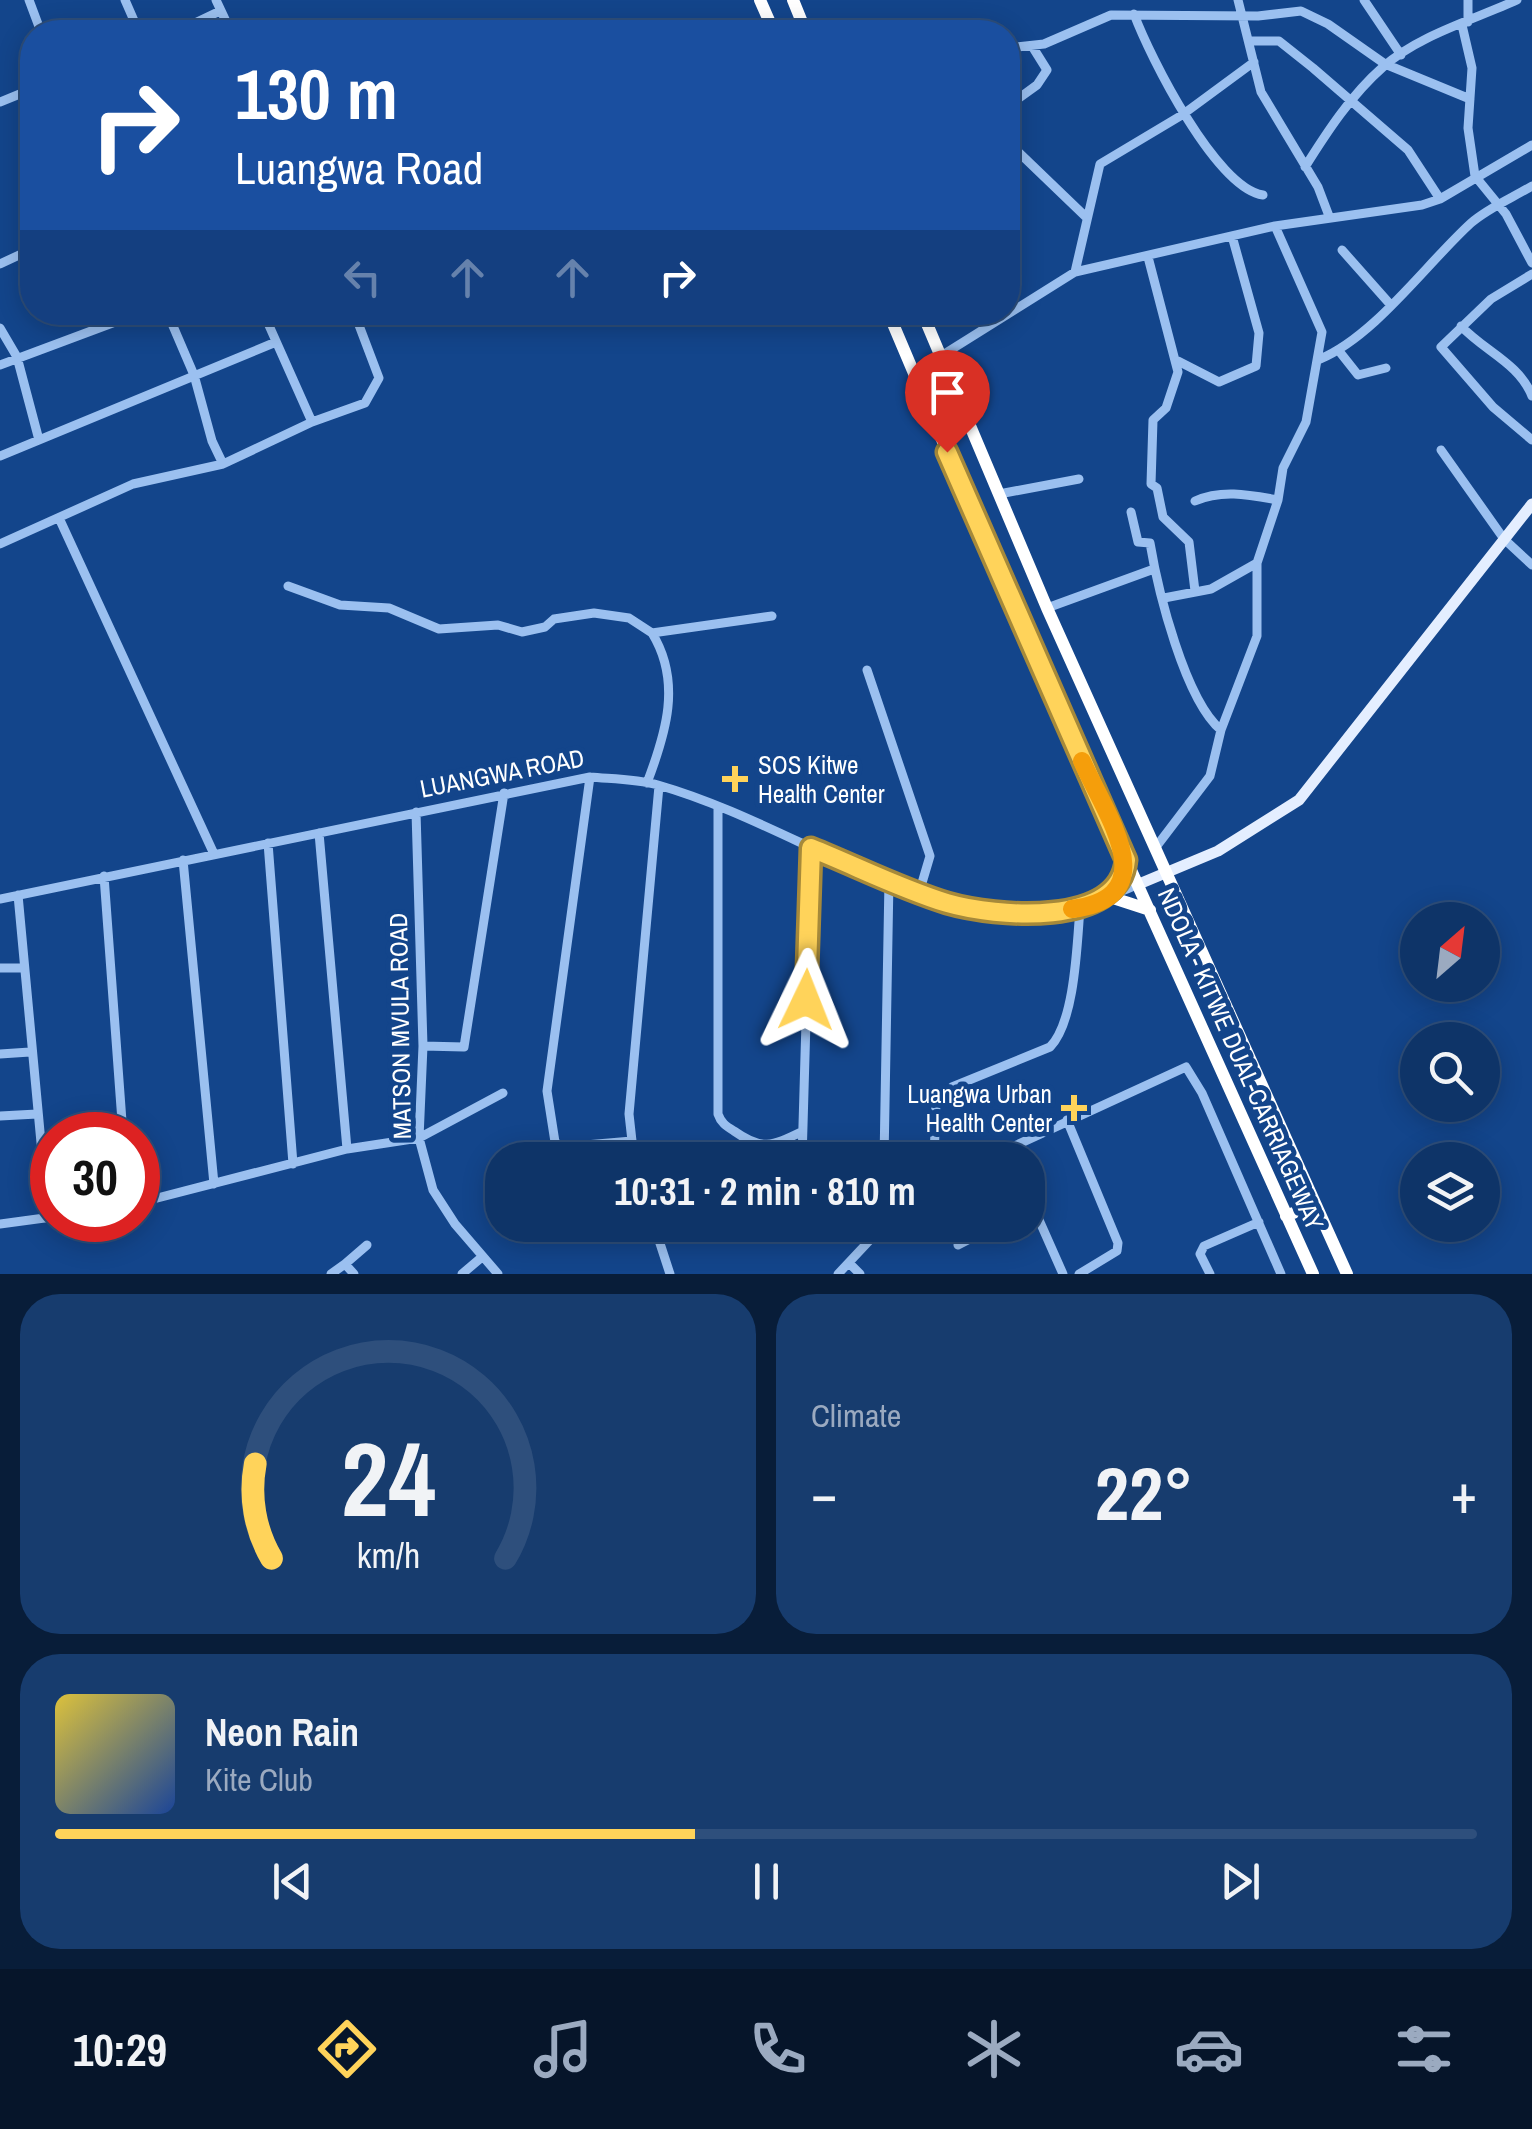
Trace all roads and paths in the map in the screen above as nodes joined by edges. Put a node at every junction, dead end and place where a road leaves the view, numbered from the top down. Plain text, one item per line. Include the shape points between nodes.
1 (216, 0) edge
2 (1238, 0) edge
3 (1364, 0) edge
4 (1468, 0) edge
5 (1517, 0) edge
6 (220, 11) junction
7 (1134, 14) junction
8 (1240, 16) junction
9 (201, 20) edge
10 (224, 20) edge
11 (1465, 23) junction
12 (1250, 41) junction
13 (1032, 46) junction
14 (1020, 47) edge
15 (1401, 55) junction
16 (1254, 62) junction
17 (1385, 64) junction
18 (1020, 97) edge
19 (1470, 99) junction
20 (1351, 102) junction
21 (1182, 115) junction
22 (1532, 145) edge
23 (1020, 154) edge
24 (1305, 167) junction
25 (1475, 176) junction
26 (1532, 186) edge
27 (1262, 195) dead end
28 (1440, 199) junction
29 (1498, 205) junction
30 (1329, 216) junction
31 (1087, 218) junction
32 (1275, 226) junction
33 (1232, 236) junction
34 (1342, 250) dead end
35 (1148, 256) junction
36 (1532, 263) edge
37 (1075, 272) junction
38 (1532, 274) edge
39 (1390, 303) junction
40 (1020, 306) edge
41 (106, 325) edge
42 (172, 325) edge
43 (269, 325) edge
44 (359, 325) edge
45 (894, 325) edge
46 (928, 325) edge
47 (990, 325) edge
48 (1461, 326) junction
49 (0, 328) edge
50 (276, 342) junction
51 (1339, 351) junction
52 (941, 356) junction
53 (17, 357) junction
54 (1320, 359) junction
55 (1178, 361) junction
56 (0, 364) edge
57 (1386, 368) dead end
58 (194, 374) junction
59 (1532, 396) edge
60 (312, 422) junction
61 (39, 440) junction
62 (1532, 440) edge
63 (1441, 450) dead end
64 (0, 456) edge
65 (223, 464) junction
66 (1079, 480) dead end
67 (998, 494) junction
68 (1278, 500) junction
69 (1195, 502) dead end
70 (1532, 504) edge
71 (1131, 512) dead end
72 (59, 518) junction
73 (1504, 539) junction
74 (0, 544) edge
75 (1257, 563) junction
76 (1532, 565) edge
77 (1154, 569) junction
78 (288, 586) dead end
79 (1196, 592) junction
80 (1164, 598) junction
81 (1047, 608) junction
82 (772, 616) dead end
83 (652, 633) junction
84 (867, 670) dead end
85 (1222, 730) junction
86 (590, 776) junction
87 (648, 783) junction
88 (660, 786) junction
89 (504, 794) junction
90 (718, 807) junction
91 (416, 812) junction
92 (320, 833) junction
93 (268, 844) junction
94 (1156, 847) junction
95 (811, 848) junction
96 (214, 854) junction
97 (182, 860) junction
98 (1126, 860) junction
99 (1169, 874) junction
100 (104, 876) junction
101 (889, 880) junction
102 (1139, 884) junction
103 (919, 892) junction
104 (18, 894) junction
105 (1110, 896) junction
106 (0, 898) edge
107 (1080, 908) junction
108 (1150, 910) junction
109 (0, 968) edge
110 (24, 968) junction
111 (422, 1046) junction
112 (30, 1052) junction
113 (0, 1054) edge
114 (503, 1093) dead end
115 (37, 1112) edge
116 (120, 1112) edge
117 (30, 1114) edge
118 (0, 1116) edge
119 (1066, 1120) junction
120 (800, 1132) junction
121 (419, 1138) junction
122 (632, 1141) joint
123 (801, 1142) edge
124 (884, 1142) edge
125 (935, 1142) edge
126 (1019, 1142) edge
127 (347, 1149) junction
128 (294, 1164) junction
129 (214, 1184) junction
130 (160, 1198) edge
131 (1315, 1204) junction
132 (1286, 1216) junction
133 (30, 1220) edge
134 (1258, 1222) junction
135 (0, 1224) edge
136 (1045, 1239) edge
137 (660, 1242) edge
138 (869, 1242) edge
139 (964, 1242) edge
140 (366, 1245) dead end
141 (958, 1245) dead end
142 (482, 1256) junction
143 (345, 1264) junction
144 (849, 1264) junction
145 (332, 1274) edge
146 (354, 1274) edge
147 (462, 1274) edge
148 (498, 1274) edge
149 (670, 1274) edge
150 (838, 1274) edge
151 (860, 1274) edge
152 (1062, 1274) edge
153 (1079, 1274) edge
154 (1210, 1274) edge
155 (1281, 1274) edge
156 (1313, 1274) edge
157 (1346, 1274) edge

1 - 6 street
2 - 8 street
3 - 15 street
4 - 11 street
5 - 11 street
6 - 9 street
6 - 10 street
7 - 8 street
7 - 13 street via 1100,18
7 - 21 street
8 - 12 street
8 - 17 street via 1310,14
11 - 15 street
11 - 19 street
12 - 16 street
12 - 20 street via 1279,41
13 - 14 street
13 - 18 street via 1047,70
15 - 17 street
16 - 21 street
16 - 24 street via 1264,100
17 - 19 street
17 - 20 street
19 - 25 street
20 - 24 street
20 - 28 street via 1408,150
21 - 27 street via 1246,190
21 - 31 street via 1100,164
22 - 25 street
23 - 31 street
24 - 30 street
25 - 28 street
25 - 29 street
26 - 29 street
28 - 30 street
29 - 36 street
29 - 39 street
30 - 32 street
31 - 37 street
32 - 33 street
32 - 54 street via 1322,332
33 - 35 street
33 - 55 street via 1256,316 1256,366 1219,382
34 - 39 street
35 - 37 street
35 - 55 street
37 - 40 street
38 - 48 street
39 - 51 street
41 - 53 street
42 - 58 street
43 - 50 street
44 - 60 street via 378,384 365,403
45 - 98 highway, NDOLA - KITWE DUAL-CARRIAGEWAY
46 - 52 highway, NDOLA - KITWE DUAL-CARRIAGEWAY
47 - 52 street
48 - 59 street via 1514,366
48 - 62 street via 1441,347
49 - 53 street
50 - 58 street
50 - 60 street
51 - 54 street
51 - 57 street via 1358,375
52 - 67 highway, NDOLA - KITWE DUAL-CARRIAGEWAY
53 - 56 street
53 - 61 street
54 - 68 street
55 - 79 street via 1170,400 1153,420 1151,484 1158,488 1163,517 1189,542
58 - 61 street
58 - 65 street
60 - 65 street
61 - 64 street
63 - 73 street
65 - 72 street via 134,484
66 - 67 street
67 - 81 highway, NDOLA - KITWE DUAL-CARRIAGEWAY
68 - 69 street via 1239,494
68 - 75 street
70 - 73 main road, LUANGWA ROAD
71 - 77 street via 1138,542 1150,544
72 - 74 street
72 - 96 street
73 - 76 street
73 - 99 main road, LUANGWA ROAD via 1299,800 1253,832
75 - 79 street
75 - 85 street via 1257,636
77 - 80 street
77 - 81 street
78 - 83 street via 340,604 389,608 440,629 498,624 522,632 594,613 628,618
79 - 80 street
80 - 85 street via 1204,714
81 - 94 highway, NDOLA - KITWE DUAL-CARRIAGEWAY
82 - 83 street
83 - 87 street via 665,663 670,702
84 - 103 street via 930,856
85 - 94 street via 1208,780
86 - 87 street, LUANGWA ROAD
86 - 89 street, LUANGWA ROAD
86 - 122 street via 547,1109 562,1147
87 - 88 street, LUANGWA ROAD
88 - 90 street, LUANGWA ROAD
88 - 122 street via 629,1114
89 - 91 street, LUANGWA ROAD
89 - 111 street via 464,1047
90 - 95 street, LUANGWA ROAD
90 - 120 street via 718,1114 753,1145 767,1148
91 - 92 street, LUANGWA ROAD
91 - 111 street, MATSON MVULA ROAD
92 - 93 street, LUANGWA ROAD
92 - 127 street
93 - 96 street, LUANGWA ROAD
93 - 128 street
94 - 99 highway, NDOLA - KITWE DUAL-CARRIAGEWAY
95 - 101 street, LUANGWA ROAD
95 - 120 street
96 - 97 street, LUANGWA ROAD
97 - 100 street, LUANGWA ROAD
97 - 129 street
98 - 102 highway, NDOLA - KITWE DUAL-CARRIAGEWAY
98 - 105 highway via 1121,885
99 - 102 main road, LUANGWA ROAD
99 - 131 highway, NDOLA - KITWE DUAL-CARRIAGEWAY
100 - 104 street, LUANGWA ROAD
100 - 116 street
101 - 103 street, LUANGWA ROAD
101 - 124 street
102 - 105 street, LUANGWA ROAD
102 - 108 highway, NDOLA - KITWE DUAL-CARRIAGEWAY
103 - 107 street, LUANGWA ROAD via 1005,912
104 - 106 street, LUANGWA ROAD
104 - 110 street
105 - 107 street, LUANGWA ROAD
105 - 108 highway
107 - 125 street via 1074,976 1058,1038 1050,1048 944,1094 936,1102
108 - 132 highway, NDOLA - KITWE DUAL-CARRIAGEWAY
109 - 110 street
110 - 112 street
111 - 121 street, MATSON MVULA ROAD
112 - 113 street
112 - 115 street
114 - 121 street
117 - 118 street
119 - 126 street
119 - 134 street via 1186,1067
119 - 153 street via 1118,1243 1116,1252
120 - 123 street
121 - 127 street
121 - 142 street, MATSON MVULA ROAD via 432,1190
127 - 128 street
128 - 129 street
129 - 130 street
131 - 132 highway
131 - 157 highway, NDOLA - KITWE DUAL-CARRIAGEWAY
132 - 156 highway, NDOLA - KITWE DUAL-CARRIAGEWAY
133 - 135 street
134 - 154 street via 1204,1246 1200,1254
134 - 155 street
136 - 152 street
137 - 149 street
138 - 144 street
139 - 141 street
140 - 143 street
142 - 147 street
142 - 148 street, MATSON MVULA ROAD
143 - 145 street
143 - 146 street
144 - 150 street
144 - 151 street

